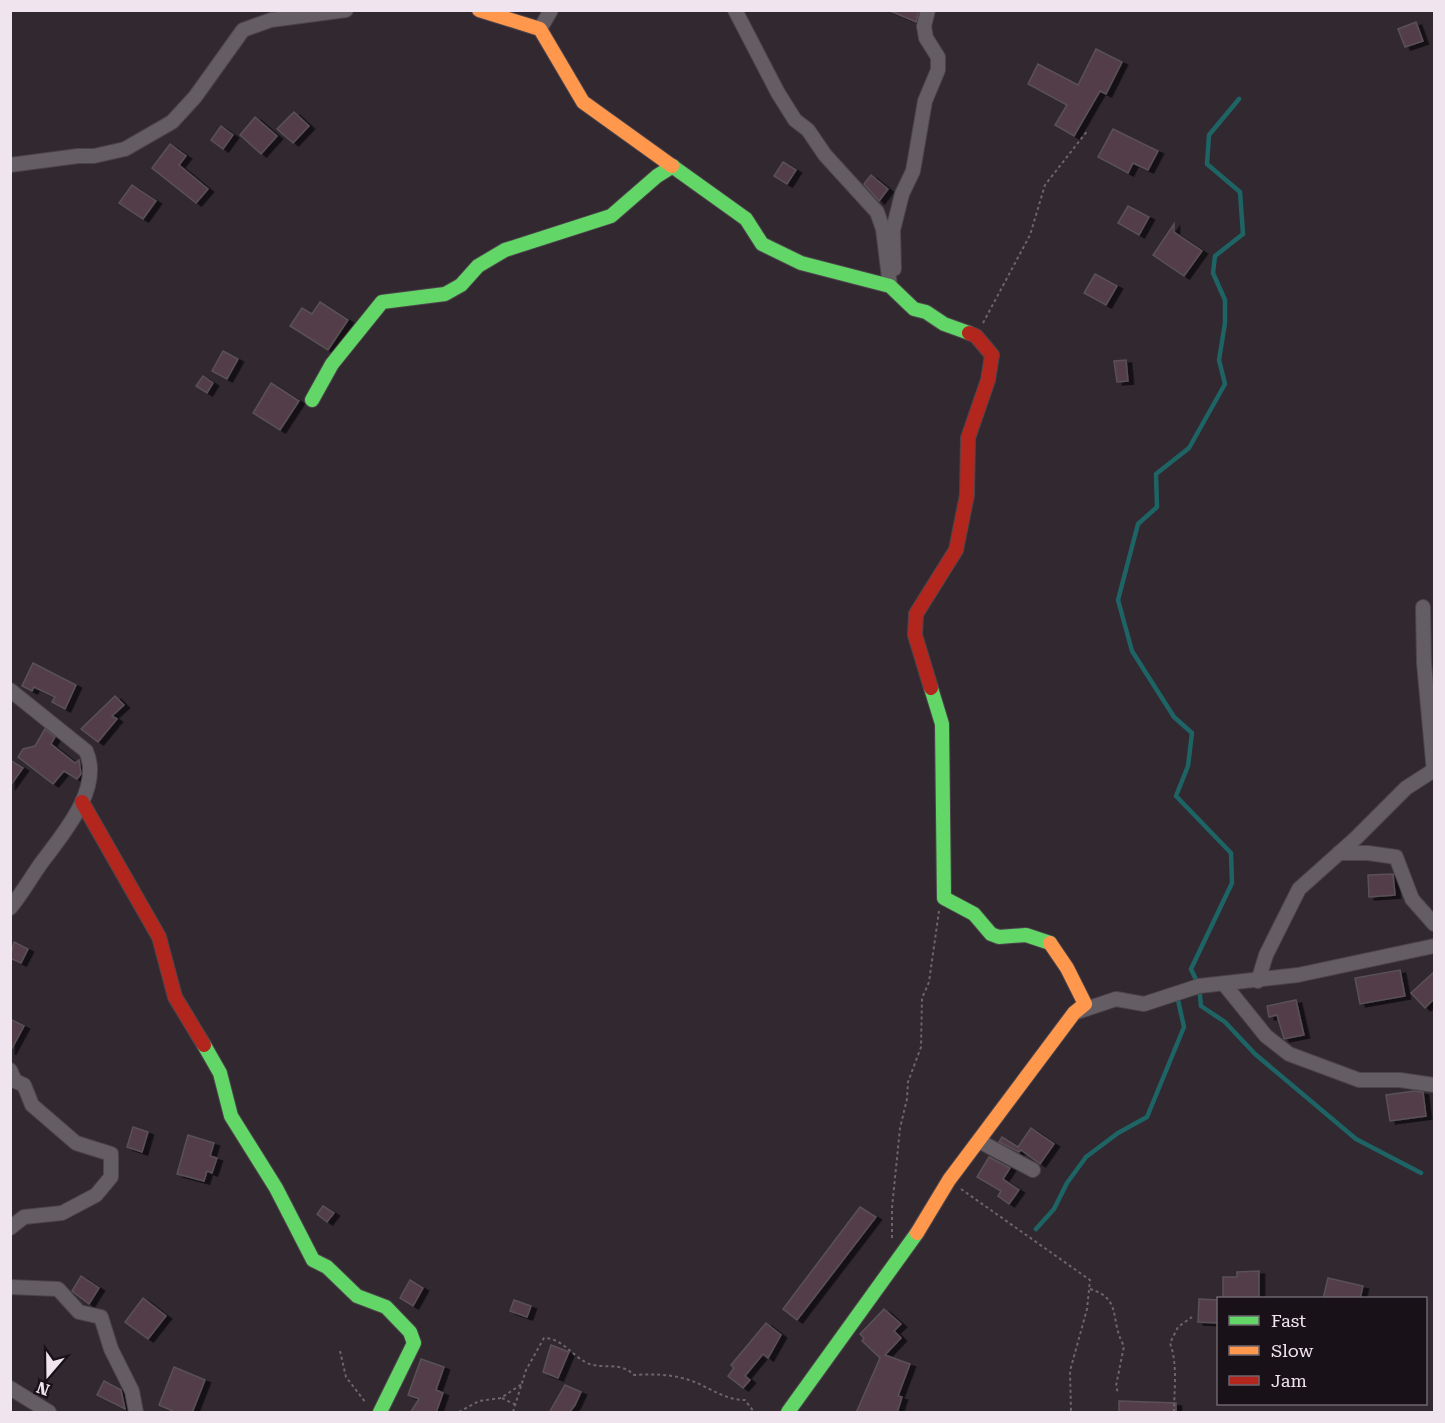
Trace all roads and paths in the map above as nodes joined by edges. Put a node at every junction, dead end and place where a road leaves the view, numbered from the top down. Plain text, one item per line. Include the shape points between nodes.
1 (346, 10) edge
2 (479, 10) edge
3 (551, 10) edge
4 (735, 10) edge
5 (928, 10) edge
6 (540, 29) junction
7 (1088, 130) dead end
8 (10, 165) edge
9 (673, 166) junction
10 (890, 286) junction
11 (976, 336) junction
12 (312, 400) dead end
13 (1423, 607) dead end
14 (10, 690) edge
15 (1434, 771) edge
16 (82, 802) junction
17 (1339, 853) junction
18 (944, 898) junction
19 (10, 908) edge
20 (1434, 924) edge
21 (1434, 946) edge
22 (1258, 981) junction
23 (1224, 984) junction
24 (1074, 1013) junction
25 (10, 1070) edge
26 (1434, 1085) edge
27 (979, 1141) junction
28 (1033, 1170) dead end
29 (949, 1180) junction
30 (10, 1228) edge
31 (892, 1244) dead end
32 (10, 1287) edge
33 (1090, 1289) junction
34 (1192, 1317) dead end
35 (340, 1351) dead end
36 (522, 1384) junction
37 (10, 1388) edge
38 (1118, 1393) dead end
39 (501, 1398) junction
40 (516, 1405) junction
41 (374, 1409) edge
42 (753, 1412) edge
43 (49, 1413) edge
44 (136, 1413) edge
45 (459, 1413) edge
46 (513, 1413) edge
47 (788, 1413) edge
48 (1071, 1413) edge
49 (1174, 1413) edge

1 - 8 street via 271,20 243,30 172,122 125,149
2 - 6 street
3 - 6 street
4 - 10 street via 795,120 808,130 825,155 877,212
5 - 10 street via 926,38 938,57 938,70 925,101 913,171 892,230 895,264
6 - 9 street via 583,102
7 - 11 path via 1045,184 1030,235
9 - 10 street via 746,219 762,244 801,263
9 - 12 street via 611,216 505,250 478,266 461,285 445,294 382,302 332,364
10 - 11 street via 914,309
11 - 18 street via 992,356 988,381 968,438 967,495 956,550 916,614 915,636 942,724
13 - 15 street
14 - 16 street via 87,751 91,762
15 - 17 street via 1406,788
16 - 19 street via 73,821
16 - 41 street via 159,937 175,997 220,1072 231,1116 276,1188 313,1260 327,1267 357,1296 386,1307 410,1332 414,1342
17 - 20 street via 1396,857 1412,899
17 - 22 street via 1299,889
18 - 24 street via 974,914 991,934 1026,935 1050,943 1085,1004
18 - 31 path via 934,932 929,982 922,998 921,1047 908,1082 900,1128
21 - 22 street
22 - 23 street
23 - 24 street via 1199,986 1144,1004 1116,999
23 - 26 street via 1266,1036 1289,1054 1359,1080
24 - 27 street
25 - 30 street via 15,1081 24,1085 32,1105 76,1143 111,1154 111,1177 96,1195 62,1213 24,1216
27 - 28 street
27 - 29 street
29 - 33 path via 1090,1280
29 - 47 street via 919,1230
32 - 44 street via 58,1289 79,1312 101,1317 111,1349 132,1391
33 - 38 path via 1110,1299 1117,1334 1124,1346
33 - 48 path via 1070,1371
34 - 49 path via 1178,1328 1170,1343 1176,1376
35 - 41 path via 346,1377
36 - 39 path
36 - 40 path
36 - 42 path via 540,1343 549,1338 568,1347 585,1362 627,1368 634,1375 683,1378 722,1397 745,1400
37 - 43 street
39 - 40 path
39 - 45 path via 479,1401
40 - 46 path

